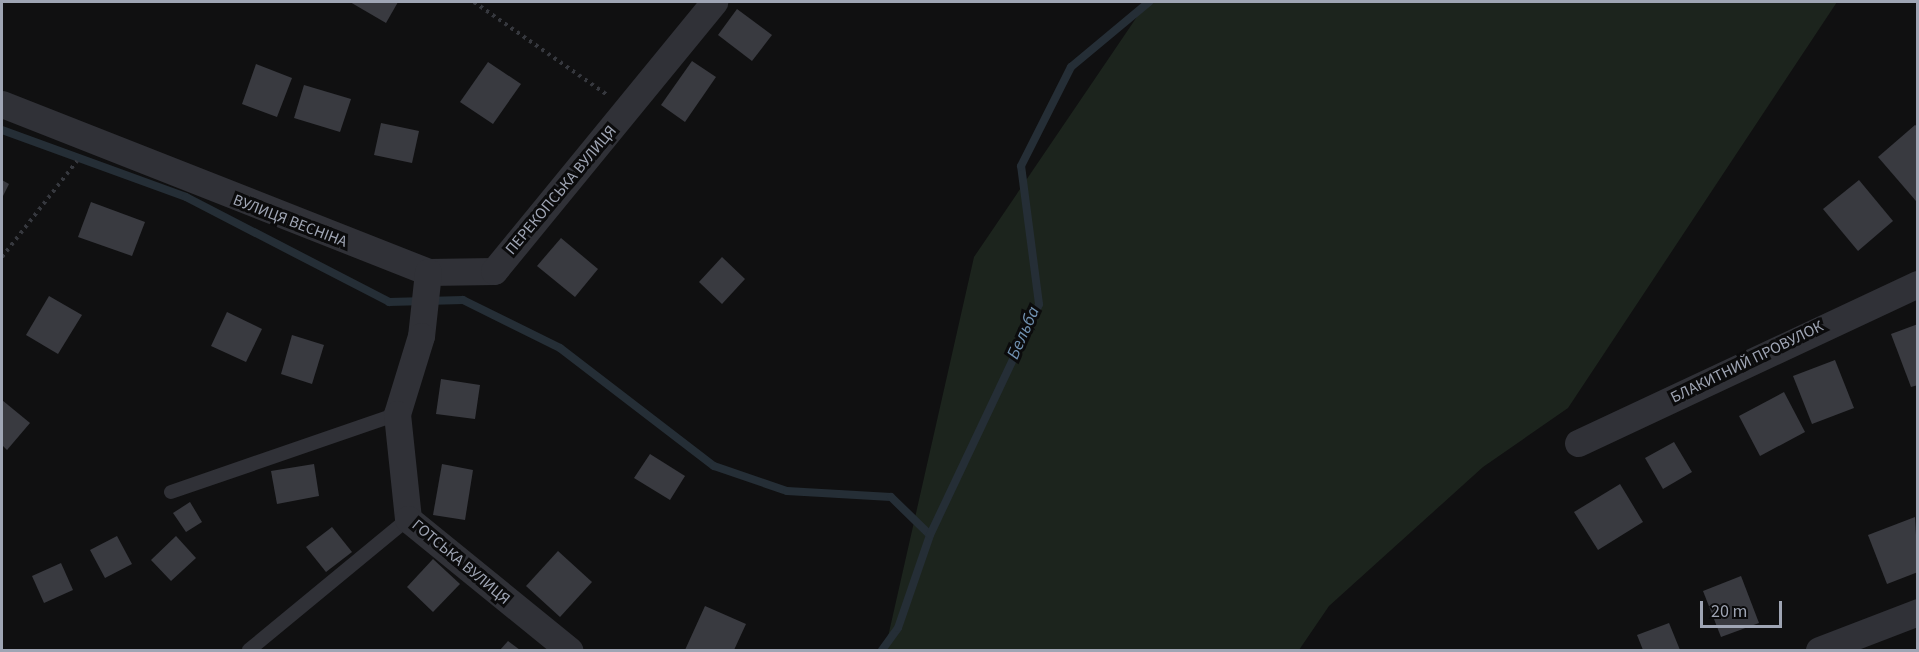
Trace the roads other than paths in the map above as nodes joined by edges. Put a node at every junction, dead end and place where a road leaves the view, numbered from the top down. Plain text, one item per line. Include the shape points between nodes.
1 (714, 2) edge
2 (2, 104) edge
3 (494, 271) joint
4 (428, 283) junction
5 (1917, 284) edge
6 (397, 414) junction
7 (1578, 443) dead end
8 (171, 492) dead end
9 (408, 519) junction
10 (1917, 612) edge
11 (249, 651) edge
12 (569, 651) edge
13 (1819, 651) edge

1 - 3 street, ПЕРЕКОПСЬКА ВУЛИЦЯ
2 - 4 street, ВУЛИЦЯ ВЕСНІНА
3 - 4 street, ВУЛИЦЯ ВЕСНІНА
4 - 6 street, ГОТСЬКА ВУЛИЦЯ via 421,336
5 - 7 street, БЛАКИТНИЙ ПРОВУЛОК
6 - 8 lane
6 - 9 street, ГОТСЬКА ВУЛИЦЯ
9 - 11 lane
9 - 12 street, ГОТСЬКА ВУЛИЦЯ
10 - 13 street

